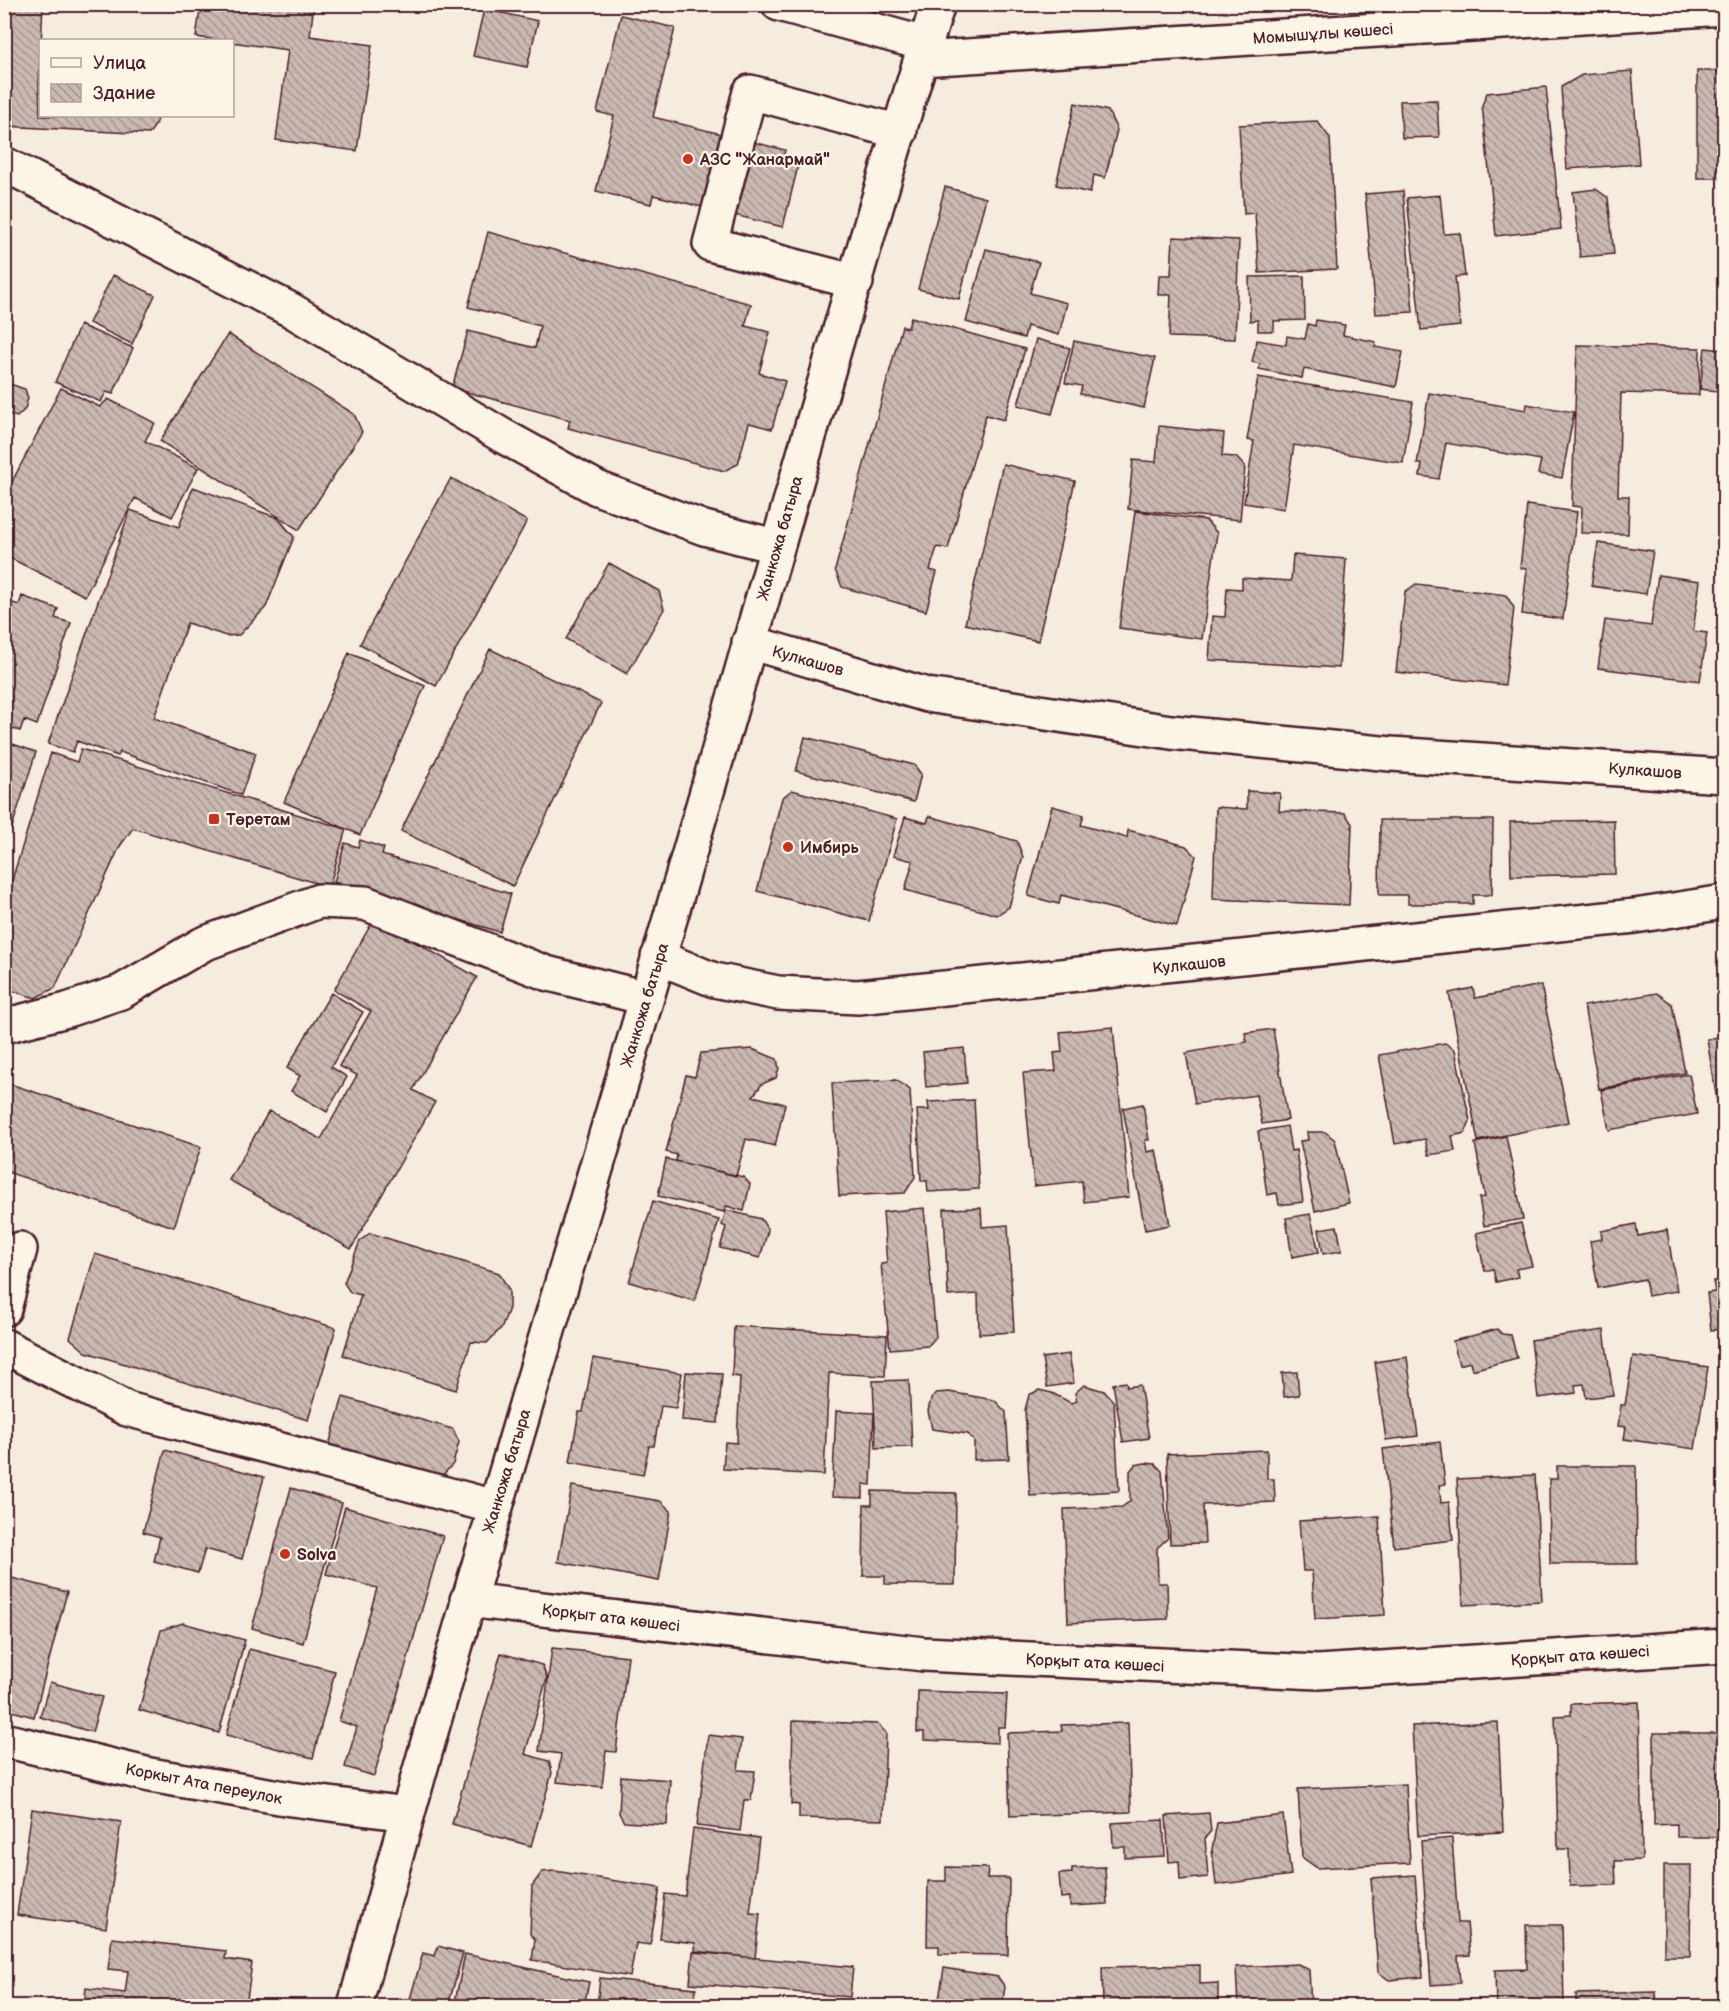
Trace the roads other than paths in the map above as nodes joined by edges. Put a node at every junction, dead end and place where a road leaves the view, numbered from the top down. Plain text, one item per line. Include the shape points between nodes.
1 (779, 4) edge
2 (938, 4) edge
3 (1725, 8) edge
4 (923, 51) junction
5 (900, 132) junction
6 (4, 164) edge
7 (855, 282) junction
8 (775, 546) junction
9 (749, 642) junction
10 (1725, 776) edge
11 (1725, 902) edge
12 (658, 957) junction
13 (646, 998) junction
14 (4, 1026) edge
15 (20, 1249) dead end
16 (4, 1310) edge
17 (4, 1346) edge
18 (495, 1507) junction
19 (467, 1600) junction
20 (1725, 1646) edge
21 (4, 1740) edge
22 (407, 1814) junction
23 (355, 2007) edge

1 - 4 street, Момышұлы көшесі
2 - 4 street, Жанкожа батыра
3 - 4 street, Момышұлы көшесі
4 - 5 street, Жанкожа батыра
5 - 7 street, Жанкожа батыра
5 - 7 street via 750,92 710,244
6 - 8 street via 291,310 597,488 704,528
7 - 8 street, Жанкожа батыра
8 - 9 street, Жанкожа батыра
9 - 10 street, Кулкашов via 927,695 1171,732 1391,754
9 - 12 street, Жанкожа батыра
11 - 12 street, Кулкашов via 1635,916 858,997 778,993 714,980
12 - 13 street, Жанкожа батыра
13 - 14 street via 546,973 365,903 319,901 202,944 121,992
13 - 18 street, Жанкожа батыра
15 - 16 street
17 - 18 street via 127,1409
18 - 19 street, Жанкожа батыра
19 - 20 street, Қорқыт ата көшесі via 923,1654 1318,1672
19 - 22 street, Жанкожа батыра
21 - 22 street, Коркыт Ата переулок via 150,1775
22 - 23 street, Жанкожа батыра

